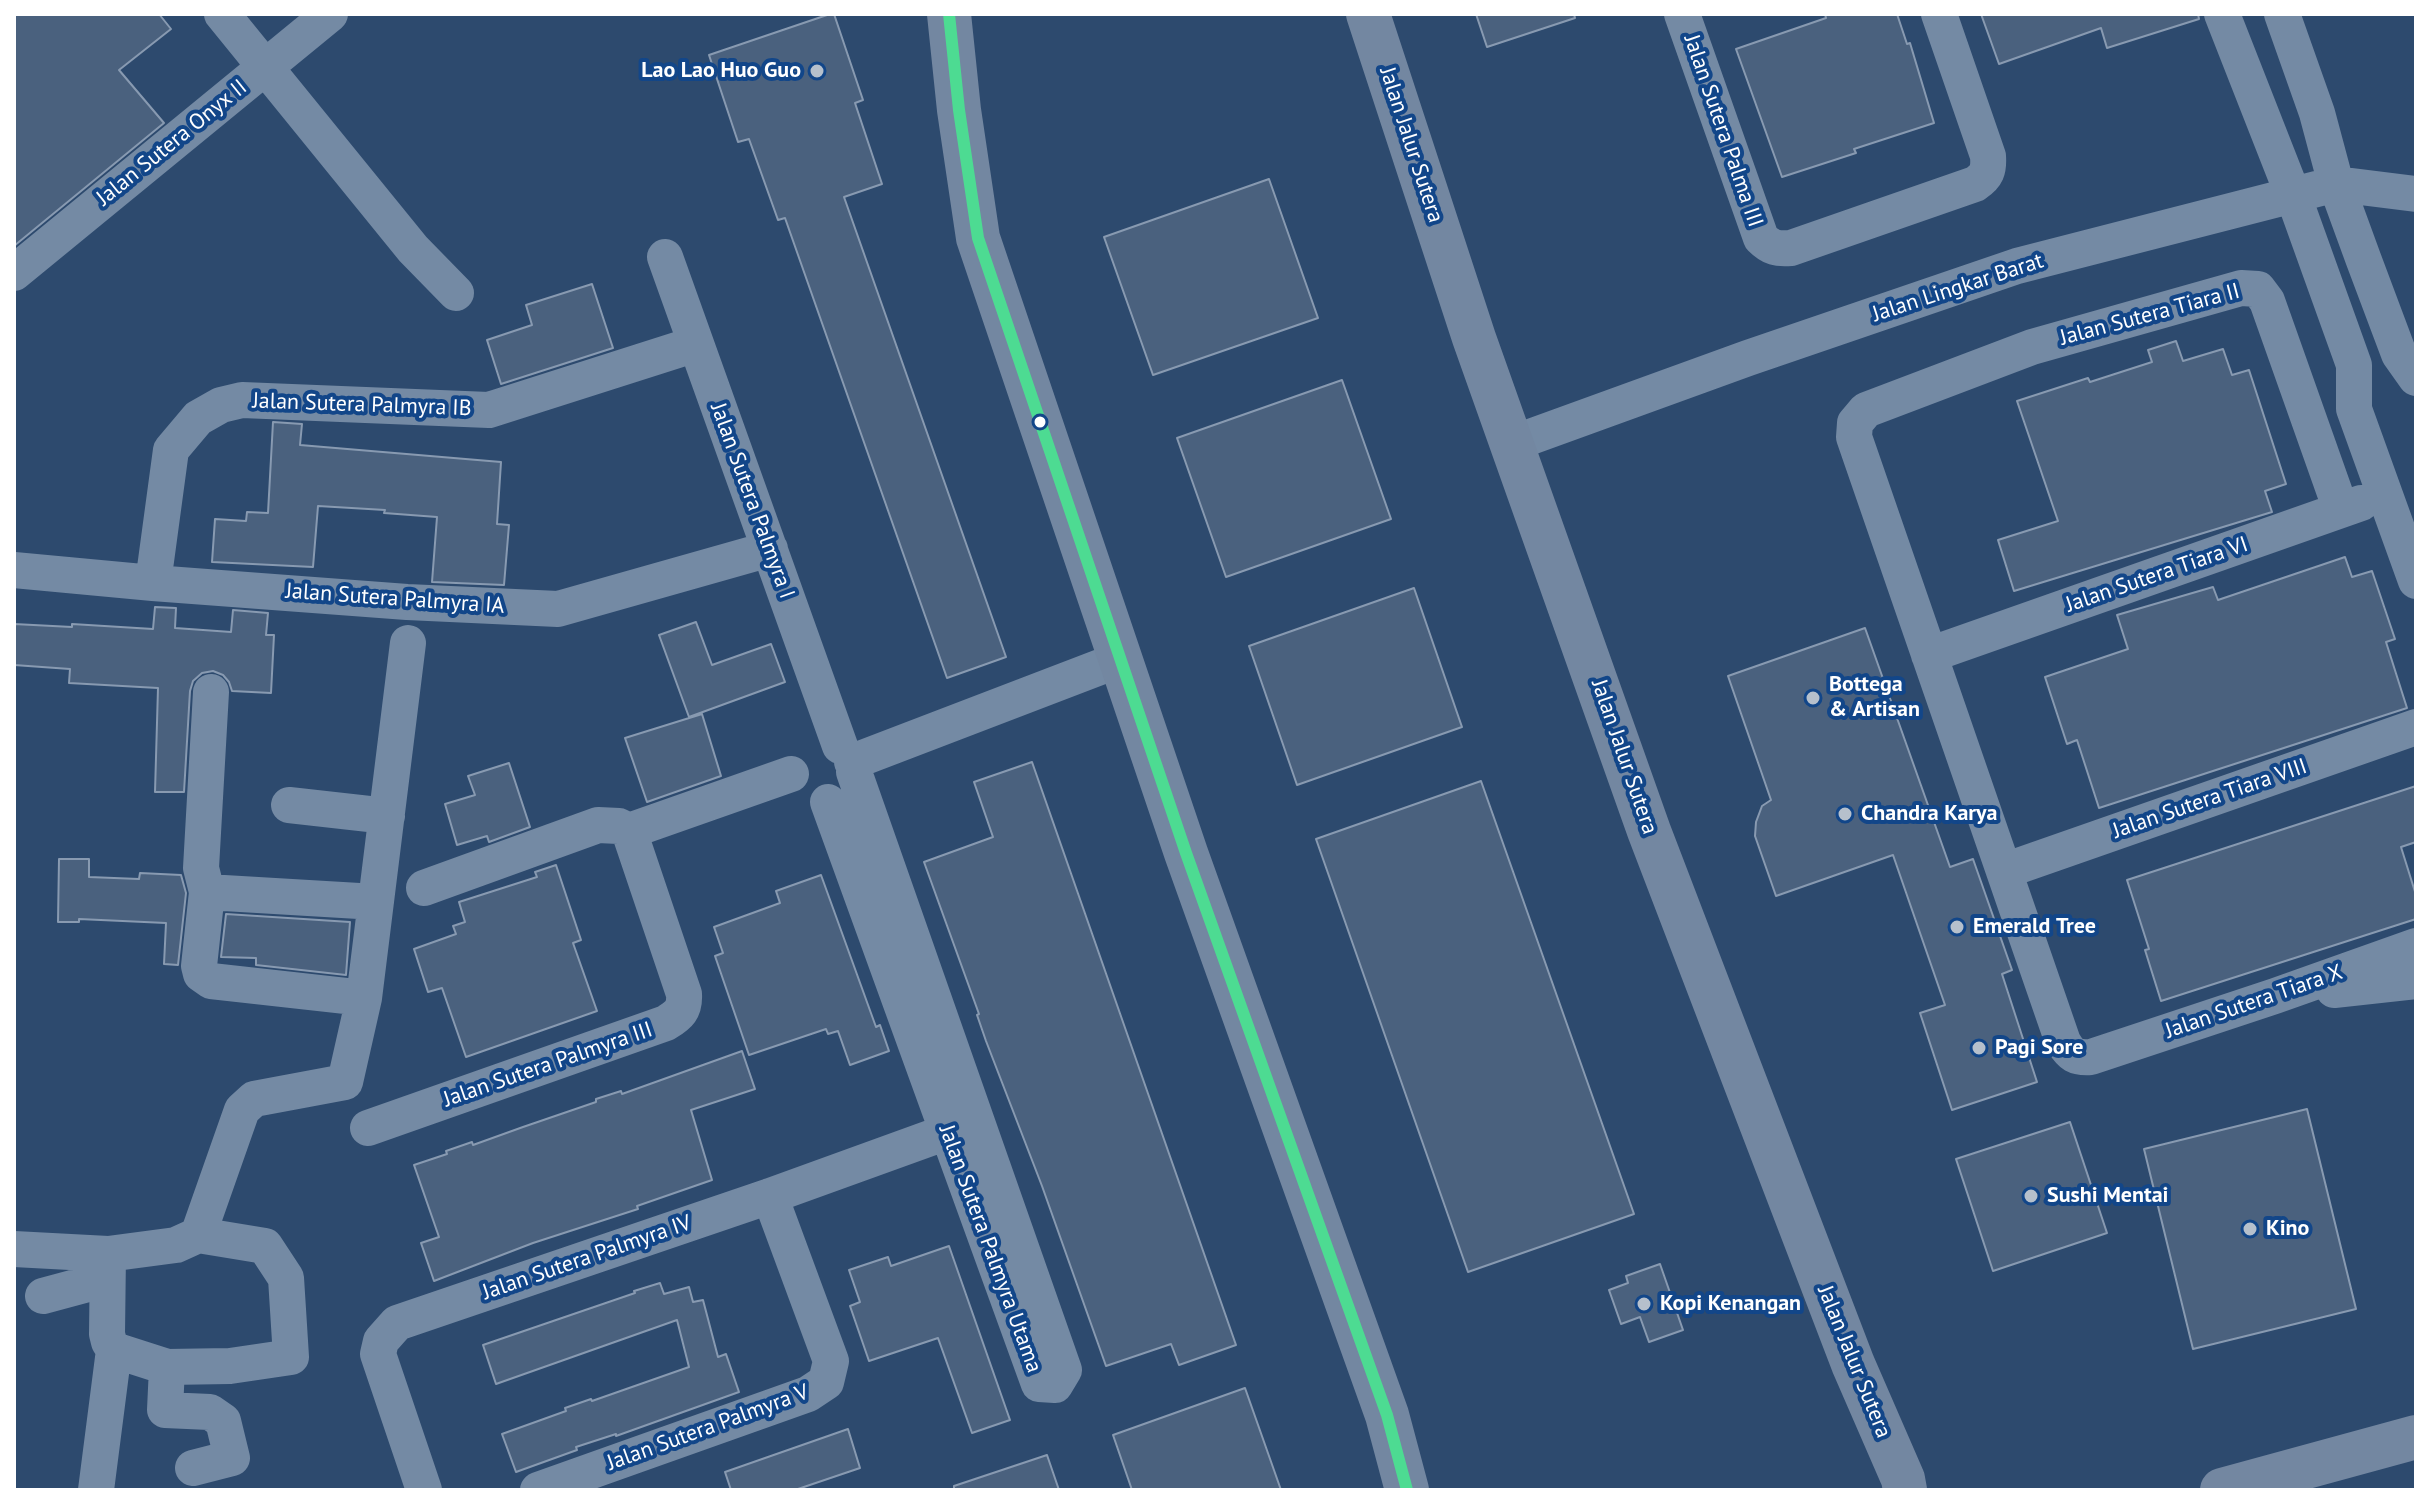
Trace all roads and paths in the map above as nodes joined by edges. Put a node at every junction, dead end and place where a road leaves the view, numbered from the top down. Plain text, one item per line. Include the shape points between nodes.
1 (222, 14) edge
2 (330, 14) edge
3 (949, 14) edge
4 (1368, 14) edge
5 (1682, 14) edge
6 (1939, 14) edge
7 (2222, 14) edge
8 (2282, 14) edge
9 (265, 67) junction
10 (2336, 184) junction
11 (2416, 194) edge
12 (2293, 195) junction
13 (665, 257) dead end
14 (14, 273) edge
15 (456, 293) dead end
16 (696, 344) junction
17 (2410, 361) edge
18 (2354, 365) junction
19 (1511, 444) junction
20 (2386, 496) junction
21 (2341, 510) junction
22 (770, 549) junction
23 (14, 570) edge
24 (2416, 581) edge
25 (153, 583) junction
26 (408, 643) dead end
27 (1929, 655) junction
28 (1121, 659) junction
29 (211, 692) dead end
30 (2416, 727) edge
31 (849, 760) junction
32 (791, 774) junction
33 (828, 802) junction
34 (289, 805) dead end
35 (387, 816) junction
36 (629, 831) junction
37 (2004, 871) junction
38 (424, 888) dead end
39 (207, 892) junction
40 (376, 902) junction
41 (2416, 946) edge
42 (2416, 981) edge
43 (2275, 996) junction
44 (364, 998) junction
45 (963, 1126) junction
46 (368, 1128) dead end
47 (770, 1196) junction
48 (198, 1235) junction
49 (14, 1249) edge
50 (107, 1266) junction
51 (43, 1296) dead end
52 (114, 1350) junction
53 (167, 1367) junction
54 (1387, 1415) junction
55 (2416, 1437) edge
56 (193, 1468) dead end
57 (1907, 1486) edge
58 (96, 1490) edge
59 (424, 1490) edge
60 (538, 1490) edge
61 (1407, 1490) edge
62 (1433, 1490) edge
63 (2222, 1490) edge

1 - 9 street
2 - 9 street, Jalan Sutera Onyx II
3 - 28 main road via 978,238
4 - 19 main road, Jalan Jalur Sutera
5 - 6 street, Jalan Sutera Palma III via 1761,238 1777,249 1984,178 1988,156
7 - 12 street
8 - 10 street
9 - 14 street, Jalan Sutera Onyx II
9 - 15 street via 413,249
10 - 11 street, Jalan Lingkar Barat
10 - 12 street, Jalan Lingkar Barat
10 - 17 street
12 - 18 street
12 - 19 street, Jalan Lingkar Barat via 2017,266
13 - 16 street, Jalan Sutera Palmyra I
16 - 22 street, Jalan Sutera Palmyra I
16 - 25 street, Jalan Sutera Palmyra IB via 489,410 242,400 221,405 198,418 171,450
17 - 18 street
18 - 20 street via 2354,409
19 - 57 main road, Jalan Jalur Sutera via 1706,984 1853,1364
20 - 21 street, Jalan Sutera Tiara VI
20 - 24 street
21 - 27 street, Jalan Sutera Tiara VI
21 - 27 street, Jalan Sutera Tiara II via 2267,301 2258,289 2241,288 2032,347 1866,410 1855,423 1854,437
22 - 25 street, Jalan Sutera Palmyra IA via 558,609
22 - 31 street, Jalan Sutera Palmyra I
23 - 25 street, Jalan Sutera Palmyra IA
26 - 35 street
27 - 37 street
28 - 31 street
28 - 54 main road
29 - 39 street via 201,868
30 - 37 street, Jalan Sutera Tiara VIII
31 - 32 street via 832,741 821,740 802,747
31 - 33 street via 846,791
31 - 45 street, Jalan Sutera Palmyra Utama
32 - 33 street via 800,793
32 - 36 street
33 - 45 street, Jalan Sutera Palmyra Utama
34 - 35 street
35 - 40 street
36 - 38 street via 598,825
36 - 46 street, Jalan Sutera Palmyra III via 684,994 678,1016
37 - 43 street, Jalan Sutera Tiara X via 2063,1042 2078,1058
39 - 40 street
39 - 44 street via 199,966 211,981
40 - 44 street
41 - 43 street, Jalan Sutera Tiara X
42 - 43 street
44 - 48 street via 345,1082 254,1099 242,1110
45 - 45 street, Jalan Sutera Palmyra Utama via 1064,1370 1055,1385 1039,1384
45 - 47 street, Jalan Sutera Palmyra IV
47 - 59 street, Jalan Sutera Palmyra IV via 397,1323 381,1341 378,1354
47 - 60 street, Jalan Sutera Palmyra V via 831,1361 826,1382 808,1394
48 - 50 street
48 - 53 street via 265,1246 286,1278 291,1357 230,1366
49 - 50 street
50 - 51 street
50 - 52 street via 107,1334
52 - 53 street
52 - 58 street
53 - 56 street via 165,1410 210,1412 223,1421 232,1458
54 - 61 main road
54 - 62 main road via 1424,1466
55 - 63 main road

